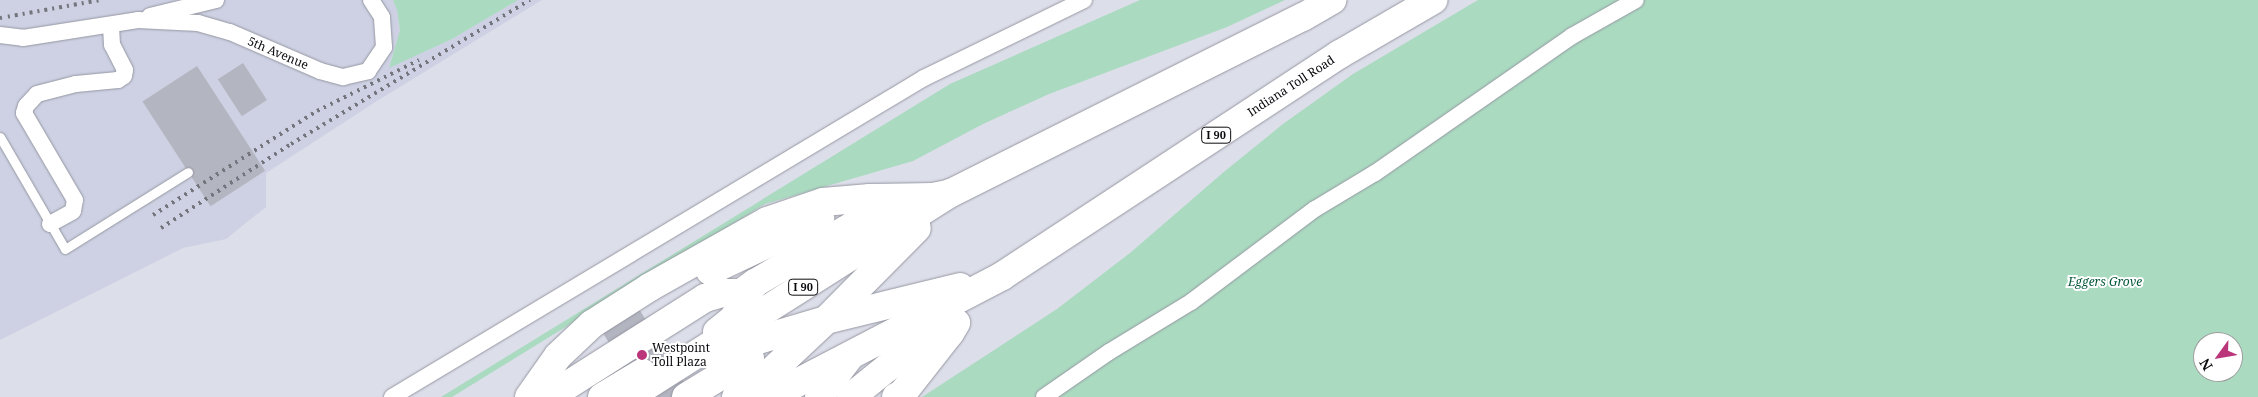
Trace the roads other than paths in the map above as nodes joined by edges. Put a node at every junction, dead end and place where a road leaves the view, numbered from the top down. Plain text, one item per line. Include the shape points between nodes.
1 (216, 0) edge
2 (371, 0) edge
3 (1084, 0) edge
4 (1332, 0) edge
5 (1433, 0) edge
6 (1636, 0) edge
7 (111, 26) junction
8 (0, 35) edge
9 (0, 136) edge
10 (188, 172) dead end
11 (951, 193) junction
12 (904, 196) junction
13 (50, 224) junction
14 (995, 281) junction
15 (750, 289) junction
16 (944, 315) junction
17 (826, 320) junction
18 (845, 358) junction
19 (537, 396) edge
20 (803, 396) edge
21 (899, 396) edge
22 (392, 397) edge
23 (572, 397) edge
24 (602, 397) edge
25 (629, 397) edge
26 (657, 397) edge
27 (686, 397) edge
28 (711, 397) edge
29 (736, 397) edge
30 (770, 397) edge
31 (851, 397) edge
32 (1044, 397) edge

1 - 7 street, 5th Avenue
2 - 7 street, 5th Avenue via 382,17 384,46 368,70 344,77 320,71 230,32 198,24 138,20
3 - 22 street via 924,78
4 - 11 highway, I 90
5 - 14 highway, Indiana Toll Road / I 90 via 1340,54
6 - 32 street via 1572,36 1374,174 1315,209 1191,302 1109,352
7 - 8 street, 5th Avenue via 23,38
7 - 13 street via 112,44 125,70 124,76 118,80 76,84 37,94 26,106 24,113 75,200 73,211
9 - 13 lane
10 - 13 lane via 65,249
11 - 12 highway via 933,197
11 - 17 highway, I 90
11 - 25 highway, I 90
12 - 15 highway
12 - 19 highway via 822,202 768,221 716,248 592,324 558,356
14 - 16 highway, I 90
14 - 17 highway, I 90
14 - 21 highway via 962,310 950,333
15 - 19 highway via 705,298
15 - 23 highway
15 - 24 highway via 734,318 723,328
16 - 18 highway, I 90
16 - 21 lane
16 - 31 highway
17 - 26 highway, I 90 via 738,346
17 - 27 highway, I 90 via 745,360
17 - 28 highway, I 90
17 - 29 highway, I 90 via 760,382
18 - 20 highway via 815,378
18 - 30 highway, I 90

